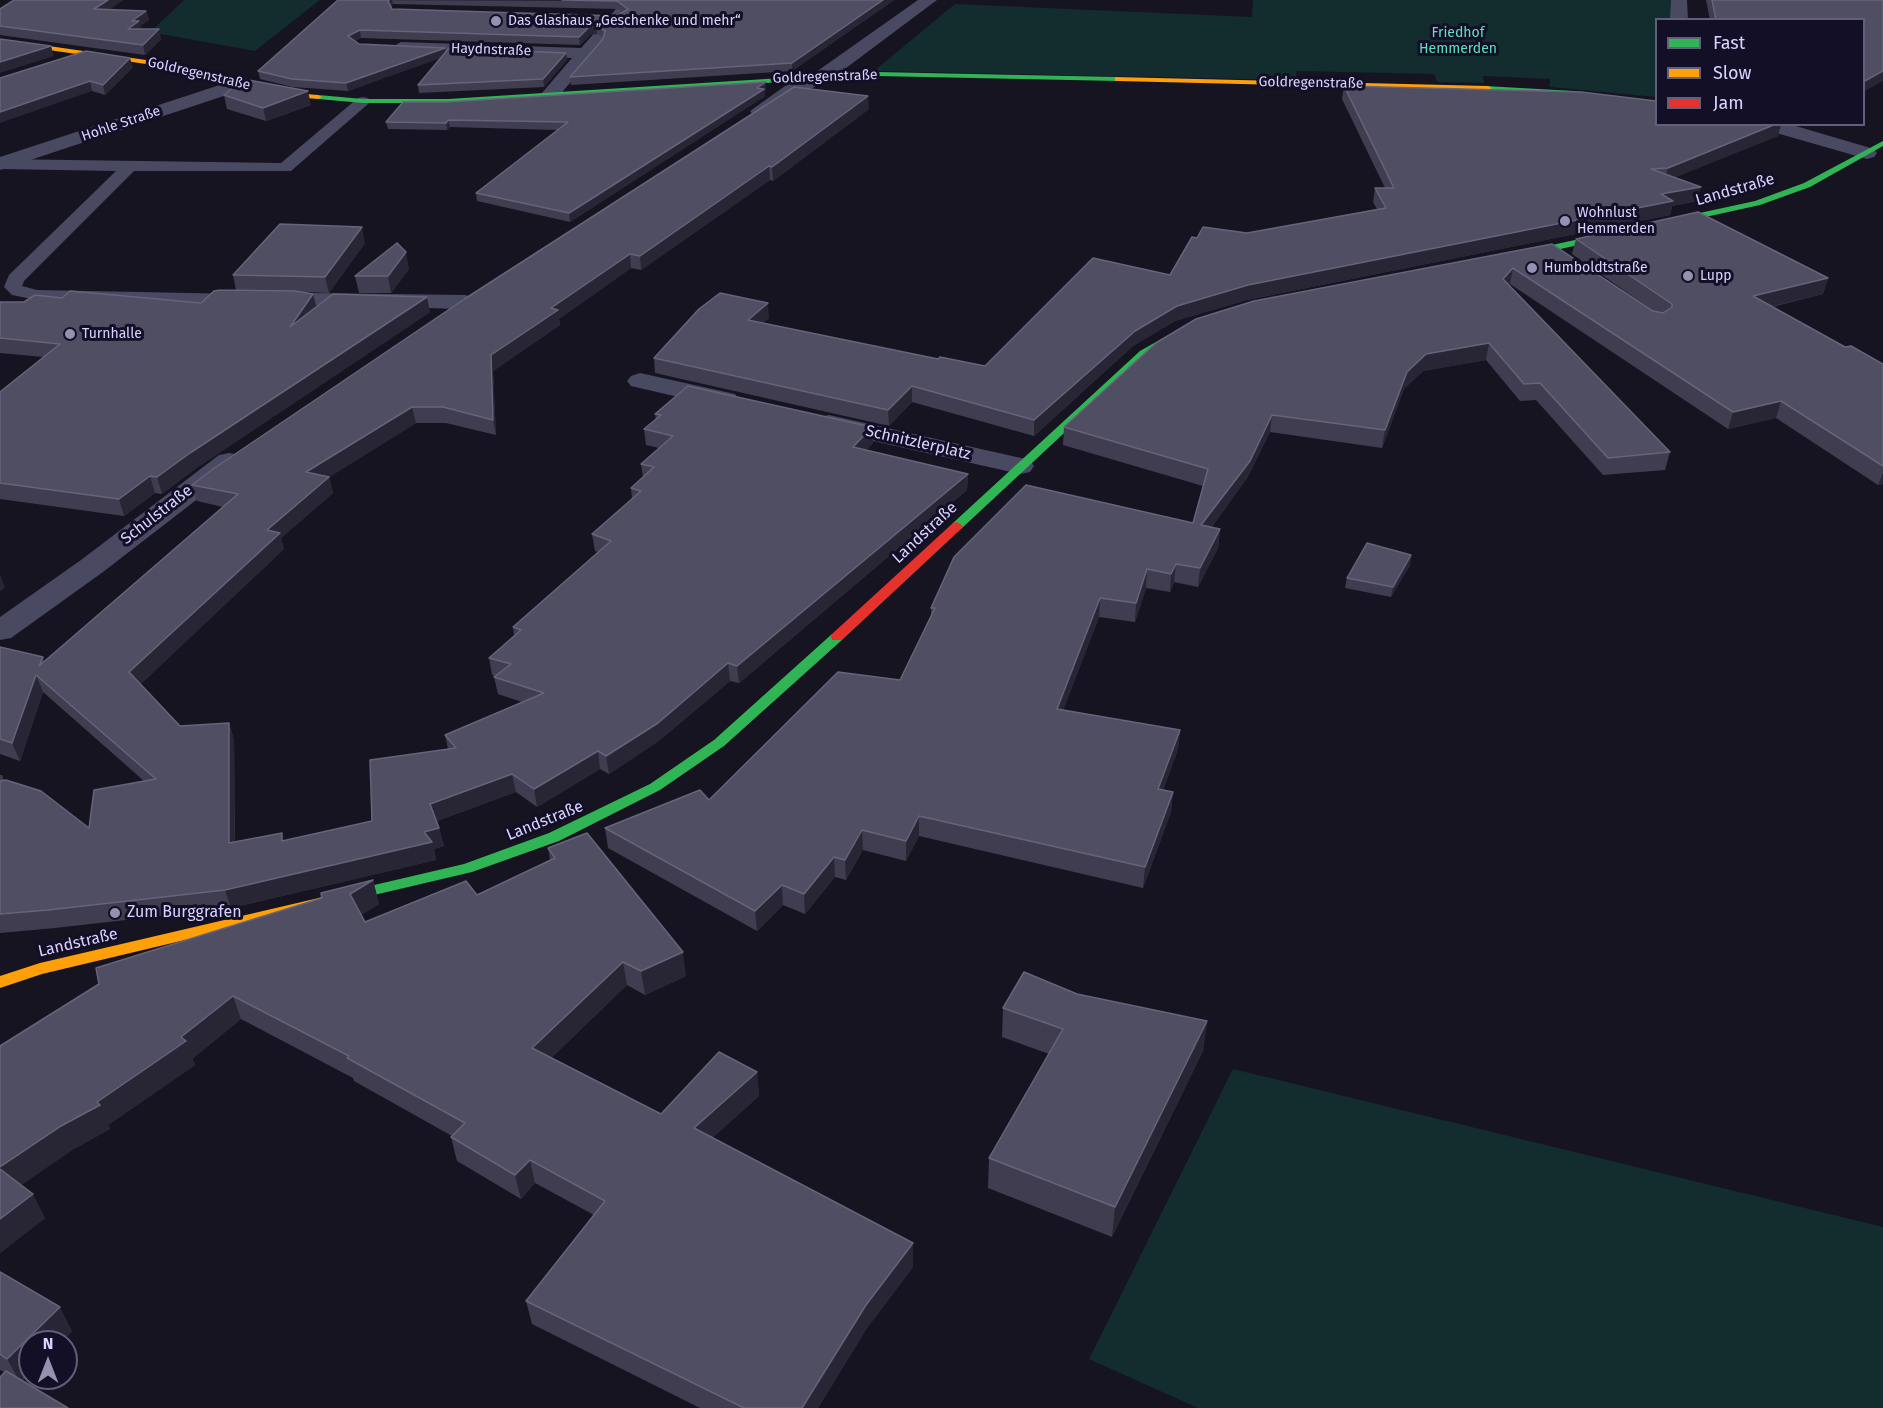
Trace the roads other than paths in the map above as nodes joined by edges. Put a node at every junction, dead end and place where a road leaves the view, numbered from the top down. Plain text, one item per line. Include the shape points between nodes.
1 (633, 0) edge
2 (929, 0) edge
3 (1679, 0) edge
4 (595, 16) edge
5 (618, 16) junction
6 (1679, 18) edge
7 (0, 41) edge
8 (385, 46) edge
9 (88, 53) junction
10 (585, 53) junction
11 (44, 67) edge
12 (823, 76) junction
13 (241, 84) junction
14 (550, 94) junction
15 (363, 101) junction
16 (1655, 103) edge
17 (743, 122) edge
18 (1773, 126) edge
19 (1868, 152) edge
20 (1, 164) edge
21 (130, 166) junction
22 (1883, 171) edge
23 (1550, 250) junction
24 (1502, 259) edge
25 (1573, 265) edge
26 (252, 299) edge
27 (298, 300) edge
28 (1203, 321) edge
29 (435, 322) edge
30 (640, 381) dead end
31 (755, 406) edge
32 (801, 417) edge
33 (247, 449) edge
34 (1020, 466) junction
35 (0, 631) edge
36 (0, 982) edge

1 - 5 street
2 - 12 street
3 - 6 street
4 - 5 street
5 - 10 street
7 - 9 street, Goldregenstraße
8 - 10 street, Haydnstraße
9 - 11 street
9 - 13 street, Goldregenstraße via 174,66
10 - 14 street
12 - 14 street, Goldregenstraße
12 - 16 street, Goldregenstraße via 908,74 1460,87 1574,93
12 - 17 street via 792,90
13 - 15 street, Goldregenstraße via 293,95
13 - 20 street, Hohle Straße
14 - 15 street, Goldregenstraße via 448,101
15 - 21 lane via 285,168
18 - 19 street
19 - 22 street
19 - 23 street, Landstraße via 1807,185 1756,203
20 - 21 lane
21 - 26 lane via 15,279 15,289 37,295
23 - 24 street, Landstraße
23 - 25 lane
27 - 29 street via 475,296
28 - 34 street, Landstraße via 1170,335 1144,353
30 - 31 street
32 - 34 street, Schnitzlerplatz
33 - 35 street, Schulstraße
34 - 36 street, Landstraße via 719,744 622,805 554,837 467,868 40,969

